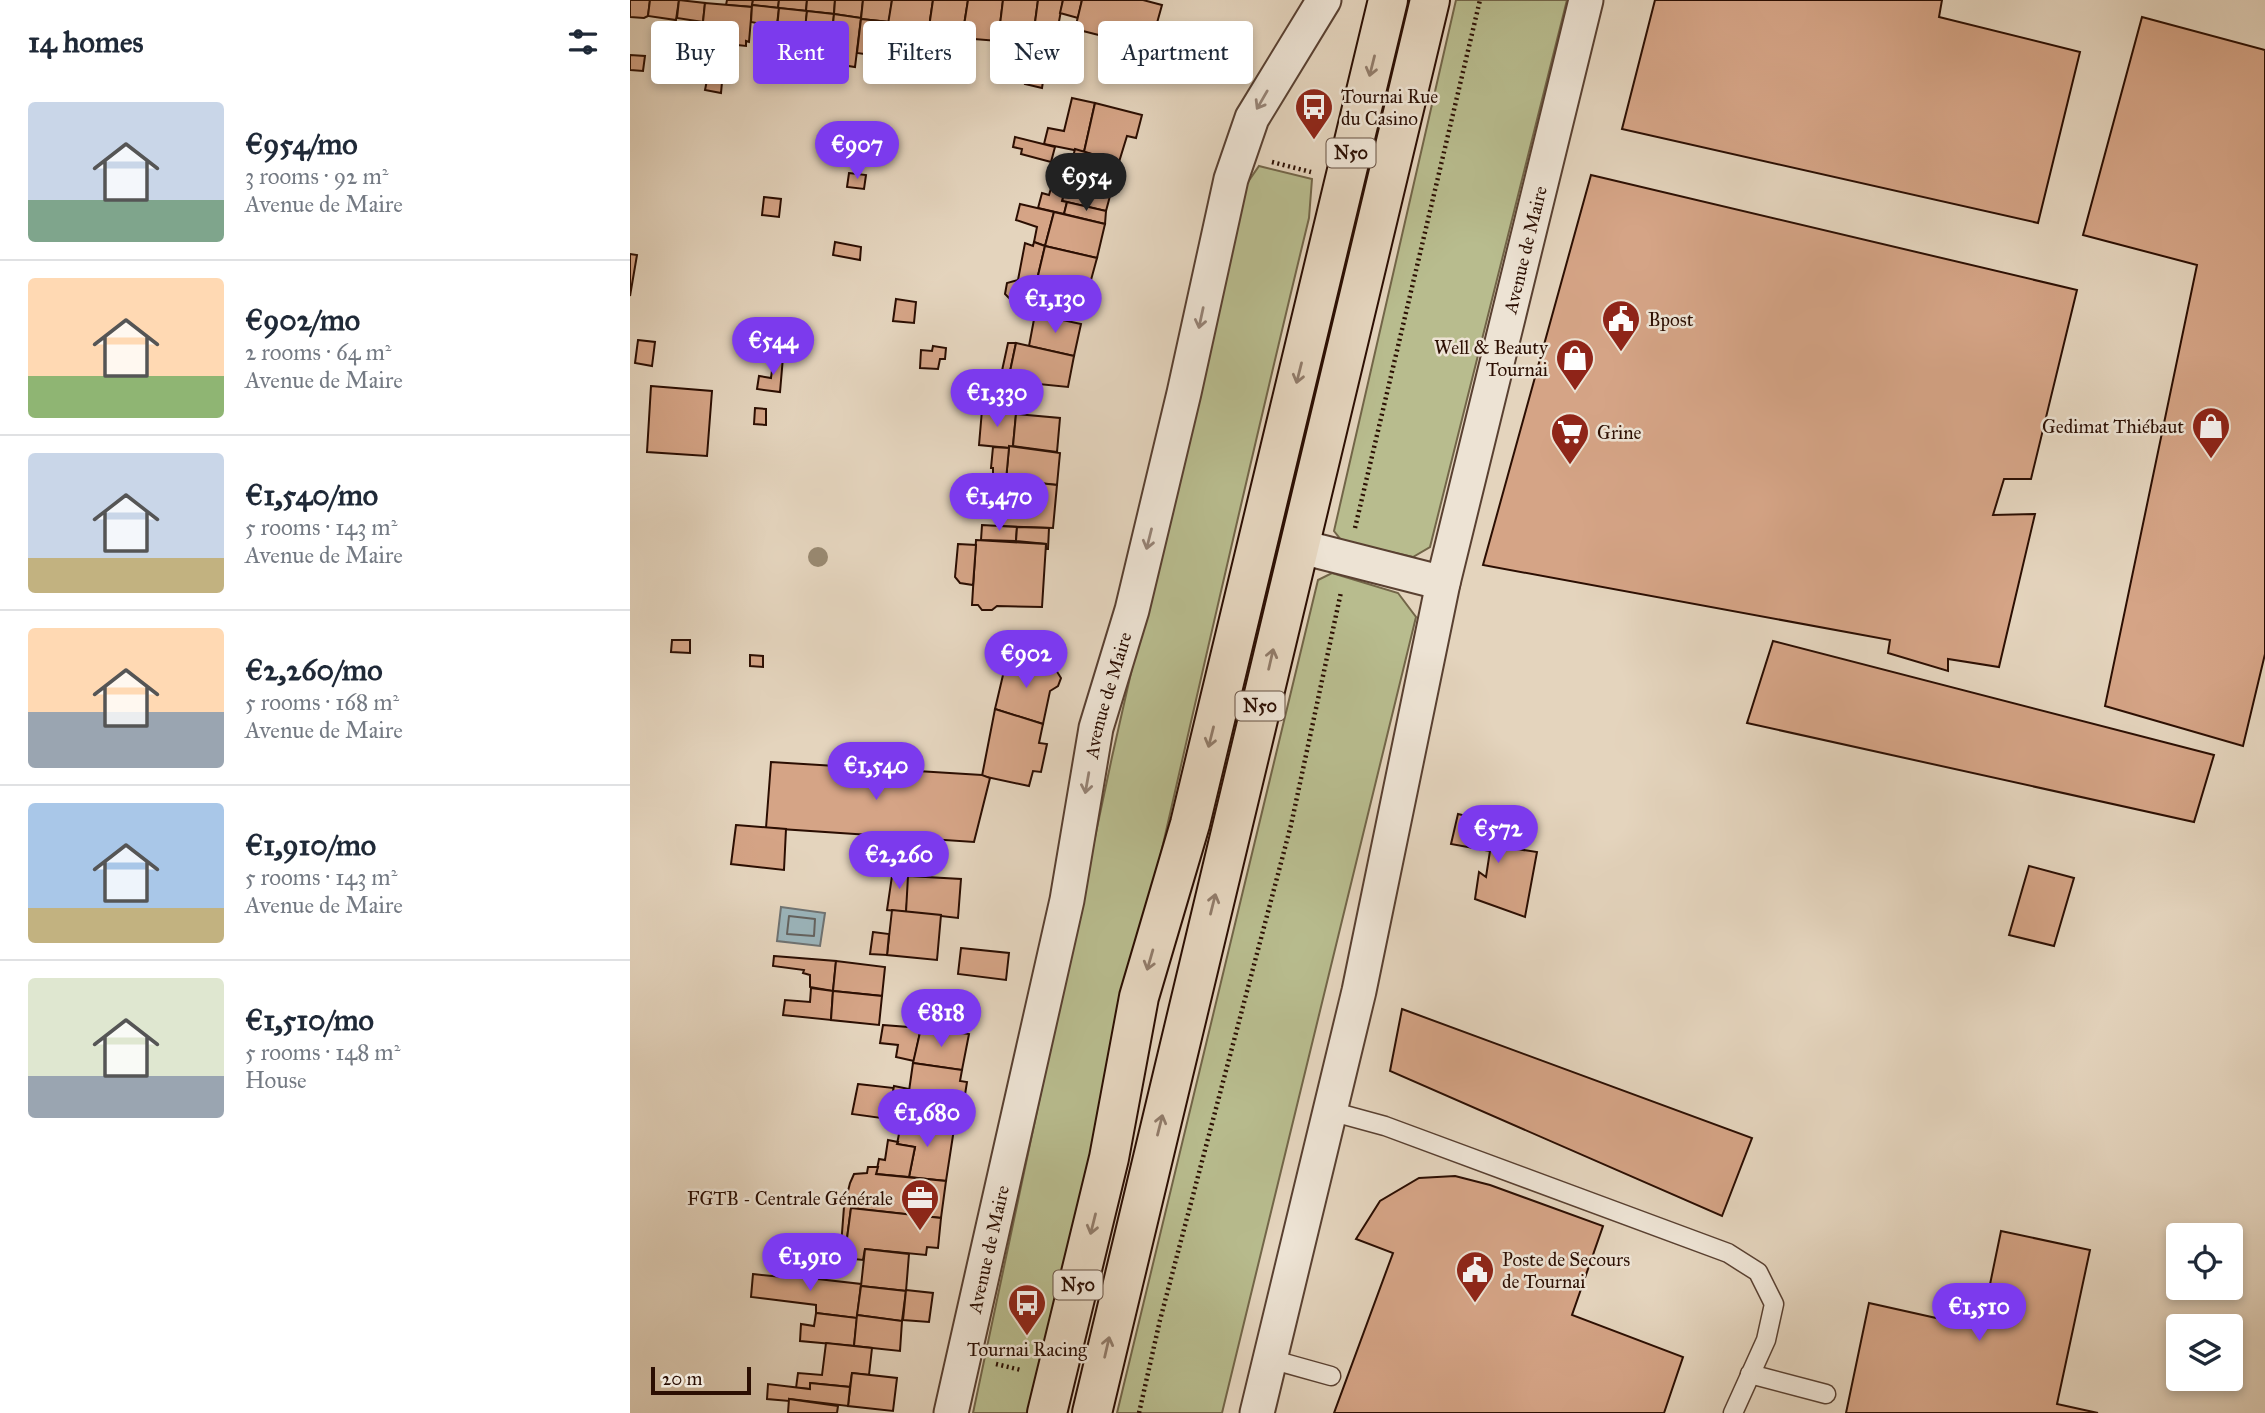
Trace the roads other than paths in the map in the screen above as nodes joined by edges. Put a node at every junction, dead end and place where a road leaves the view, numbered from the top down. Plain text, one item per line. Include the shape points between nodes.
1 (1324, 0) edge
2 (1388, 0) edge
3 (1430, 0) edge
4 (1586, 0) edge
5 (1298, 546) junction
6 (1443, 583) junction
7 (1330, 1111) junction
8 (1270, 1359) junction
9 (1750, 1374) junction
10 (1331, 1376) dead end
11 (1826, 1394) dead end
12 (951, 1413) edge
13 (1048, 1413) edge
14 (1092, 1413) edge
15 (1257, 1413) edge
16 (1733, 1413) edge

1 -> 12 street, Avenue de Maire via 1252,118 1231,179 1132,610 1096,728 1067,900
2 -> 13 main road, N50 via 1190,824 1139,997 1110,1158
3 - 5 main road, N50
4 - 6 street, Avenue de Maire
5 - 6 street
14 -> 5 main road, N50
6 - 7 street, Avenue de Maire
7 - 8 street, Avenue de Maire
7 - 9 lane via 1385,1126 1728,1253 1758,1272 1774,1304 1766,1339
8 - 10 lane
8 - 15 street, Avenue de Maire
9 - 11 lane
9 - 16 lane

